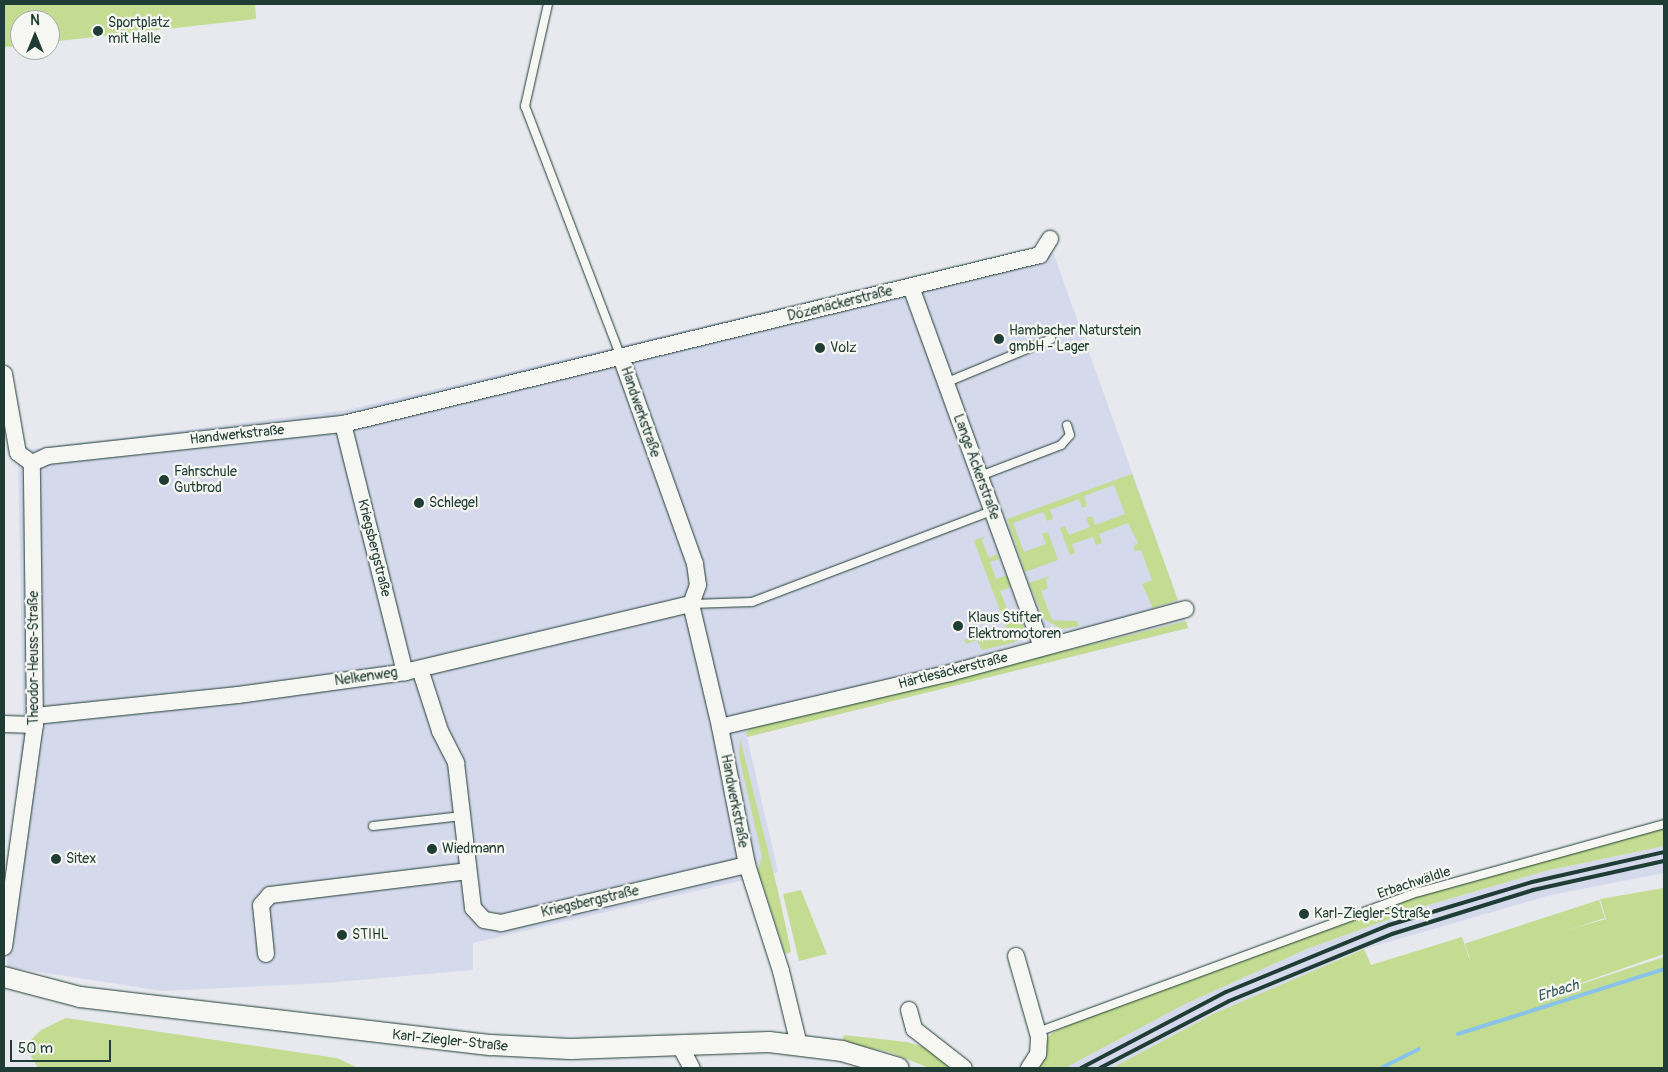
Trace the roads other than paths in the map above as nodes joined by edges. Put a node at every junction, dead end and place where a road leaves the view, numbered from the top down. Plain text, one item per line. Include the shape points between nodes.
1 (548, 4) edge
2 (1050, 239) dead end
3 (911, 287) junction
4 (1050, 340) dead end
5 (621, 357) junction
6 (4, 374) edge
7 (945, 384) junction
8 (343, 424) junction
9 (1067, 425) dead end
10 (11, 453) edge
11 (32, 463) junction
12 (980, 476) junction
13 (992, 511) junction
14 (691, 604) junction
15 (1185, 610) dead end
16 (1042, 647) junction
17 (412, 671) junction
18 (35, 721) junction
19 (4, 724) edge
20 (720, 727) junction
21 (462, 816) junction
22 (1664, 824) edge
23 (373, 826) dead end
24 (10, 863) edge
25 (747, 865) junction
26 (467, 871) junction
27 (4, 947) edge
28 (266, 954) dead end
29 (1016, 956) dead end
30 (4, 977) edge
31 (909, 1010) dead end
32 (1039, 1037) junction
33 (679, 1044) junction
34 (799, 1045) junction
35 (692, 1068) edge
36 (899, 1068) edge
37 (964, 1068) edge
38 (1029, 1068) edge

1 - 5 lane via 525,106
2 - 3 street, Dözenäckerstraße via 1040,255
3 - 5 street, Dözenäckerstraße
3 - 7 street, Lange Äckerstraße
4 - 7 lane
5 - 8 street, Handwerkstraße
5 - 14 street, Handwerkstraße via 694,564 698,585
6 - 10 street
7 - 12 street, Lange Äckerstraße
8 - 11 street, Handwerkstraße via 57,455
8 - 17 street, Kriegsbergstraße
9 - 12 lane via 1070,435 1061,445
10 - 11 street
11 - 18 street, Theodor-Heuss-Straße
12 - 13 street, Lange Äckerstraße
13 - 14 lane via 752,602
13 - 16 street, Lange Äckerstraße
14 - 17 street, Nelkenweg
14 - 20 street, Handwerkstraße
15 - 16 street, Härtlesäckerstraße via 1147,616
16 - 20 street, Härtlesäckerstraße via 950,673
17 - 18 street, Nelkenweg
17 - 21 street, Kriegsbergstraße via 456,763
18 - 19 street, Nelkenweg
18 - 24 street, Theodor-Heuss-Straße
20 - 25 street, Handwerkstraße
21 - 23 lane
21 - 26 street, Kriegsbergstraße
22 - 32 lane, Erbachwäldle via 1419,892 1043,1030
24 - 27 street, Theodor-Heuss-Straße
25 - 26 street, Kriegsbergstraße via 501,923 484,920 473,908
25 - 34 street, Handwerkstraße via 781,971
26 - 28 street via 270,896 261,905
29 - 32 street
30 - 33 street, Karl-Ziegler-Straße via 80,997 472,1043 570,1049
31 - 37 street via 914,1029
32 - 38 street via 1038,1054
33 - 34 street, Karl-Ziegler-Straße via 732,1041
33 - 35 street
34 - 36 street, Karl-Ziegler-Straße via 852,1054

